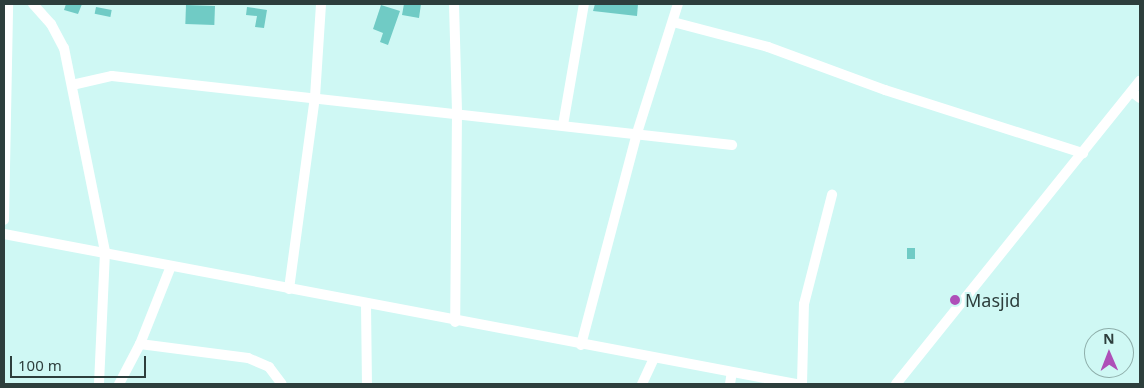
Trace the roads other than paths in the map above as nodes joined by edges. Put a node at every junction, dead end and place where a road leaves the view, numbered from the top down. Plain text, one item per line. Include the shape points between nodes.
1 (8, 4) edge
2 (33, 4) edge
3 (321, 4) edge
4 (454, 4) edge
5 (584, 4) edge
6 (678, 4) edge
7 (672, 22) junction
8 (1140, 81) edge
9 (72, 85) junction
10 (1136, 95) edge
11 (315, 97) junction
12 (457, 112) junction
13 (563, 125) junction
14 (637, 133) junction
15 (732, 144) dead end
16 (1083, 152) junction
17 (832, 195) dead end
18 (4, 220) edge
19 (4, 234) edge
20 (105, 252) junction
21 (171, 266) junction
22 (289, 289) junction
23 (366, 304) junction
24 (455, 322) junction
25 (140, 344) junction
26 (581, 345) junction
27 (654, 358) junction
28 (732, 372) junction
29 (99, 384) edge
30 (119, 384) edge
31 (282, 384) edge
32 (367, 384) edge
33 (642, 384) edge
34 (730, 384) edge
35 (796, 384) edge
36 (802, 384) edge
37 (896, 384) edge

1 - 18 street
2 - 9 street via 51,24 64,48
3 - 11 street
4 - 12 street
5 - 13 street
6 - 7 street
7 - 14 street
7 - 16 street via 768,47 885,90
8 - 10 street
9 - 11 street via 112,76
9 - 20 street
10 - 16 street
11 - 12 street
11 - 22 street
12 - 13 street
12 - 24 street
13 - 14 street
14 - 15 street
14 - 26 street
16 - 37 street
17 - 36 street via 804,304
19 - 20 street
20 - 21 street
20 - 29 street
21 - 22 street
21 - 25 street
22 - 23 street
23 - 24 street
23 - 32 street
24 - 26 street
25 - 30 street
25 - 31 street via 248,358 269,367
26 - 27 street
27 - 28 street
27 - 33 street
28 - 34 street
28 - 35 street

